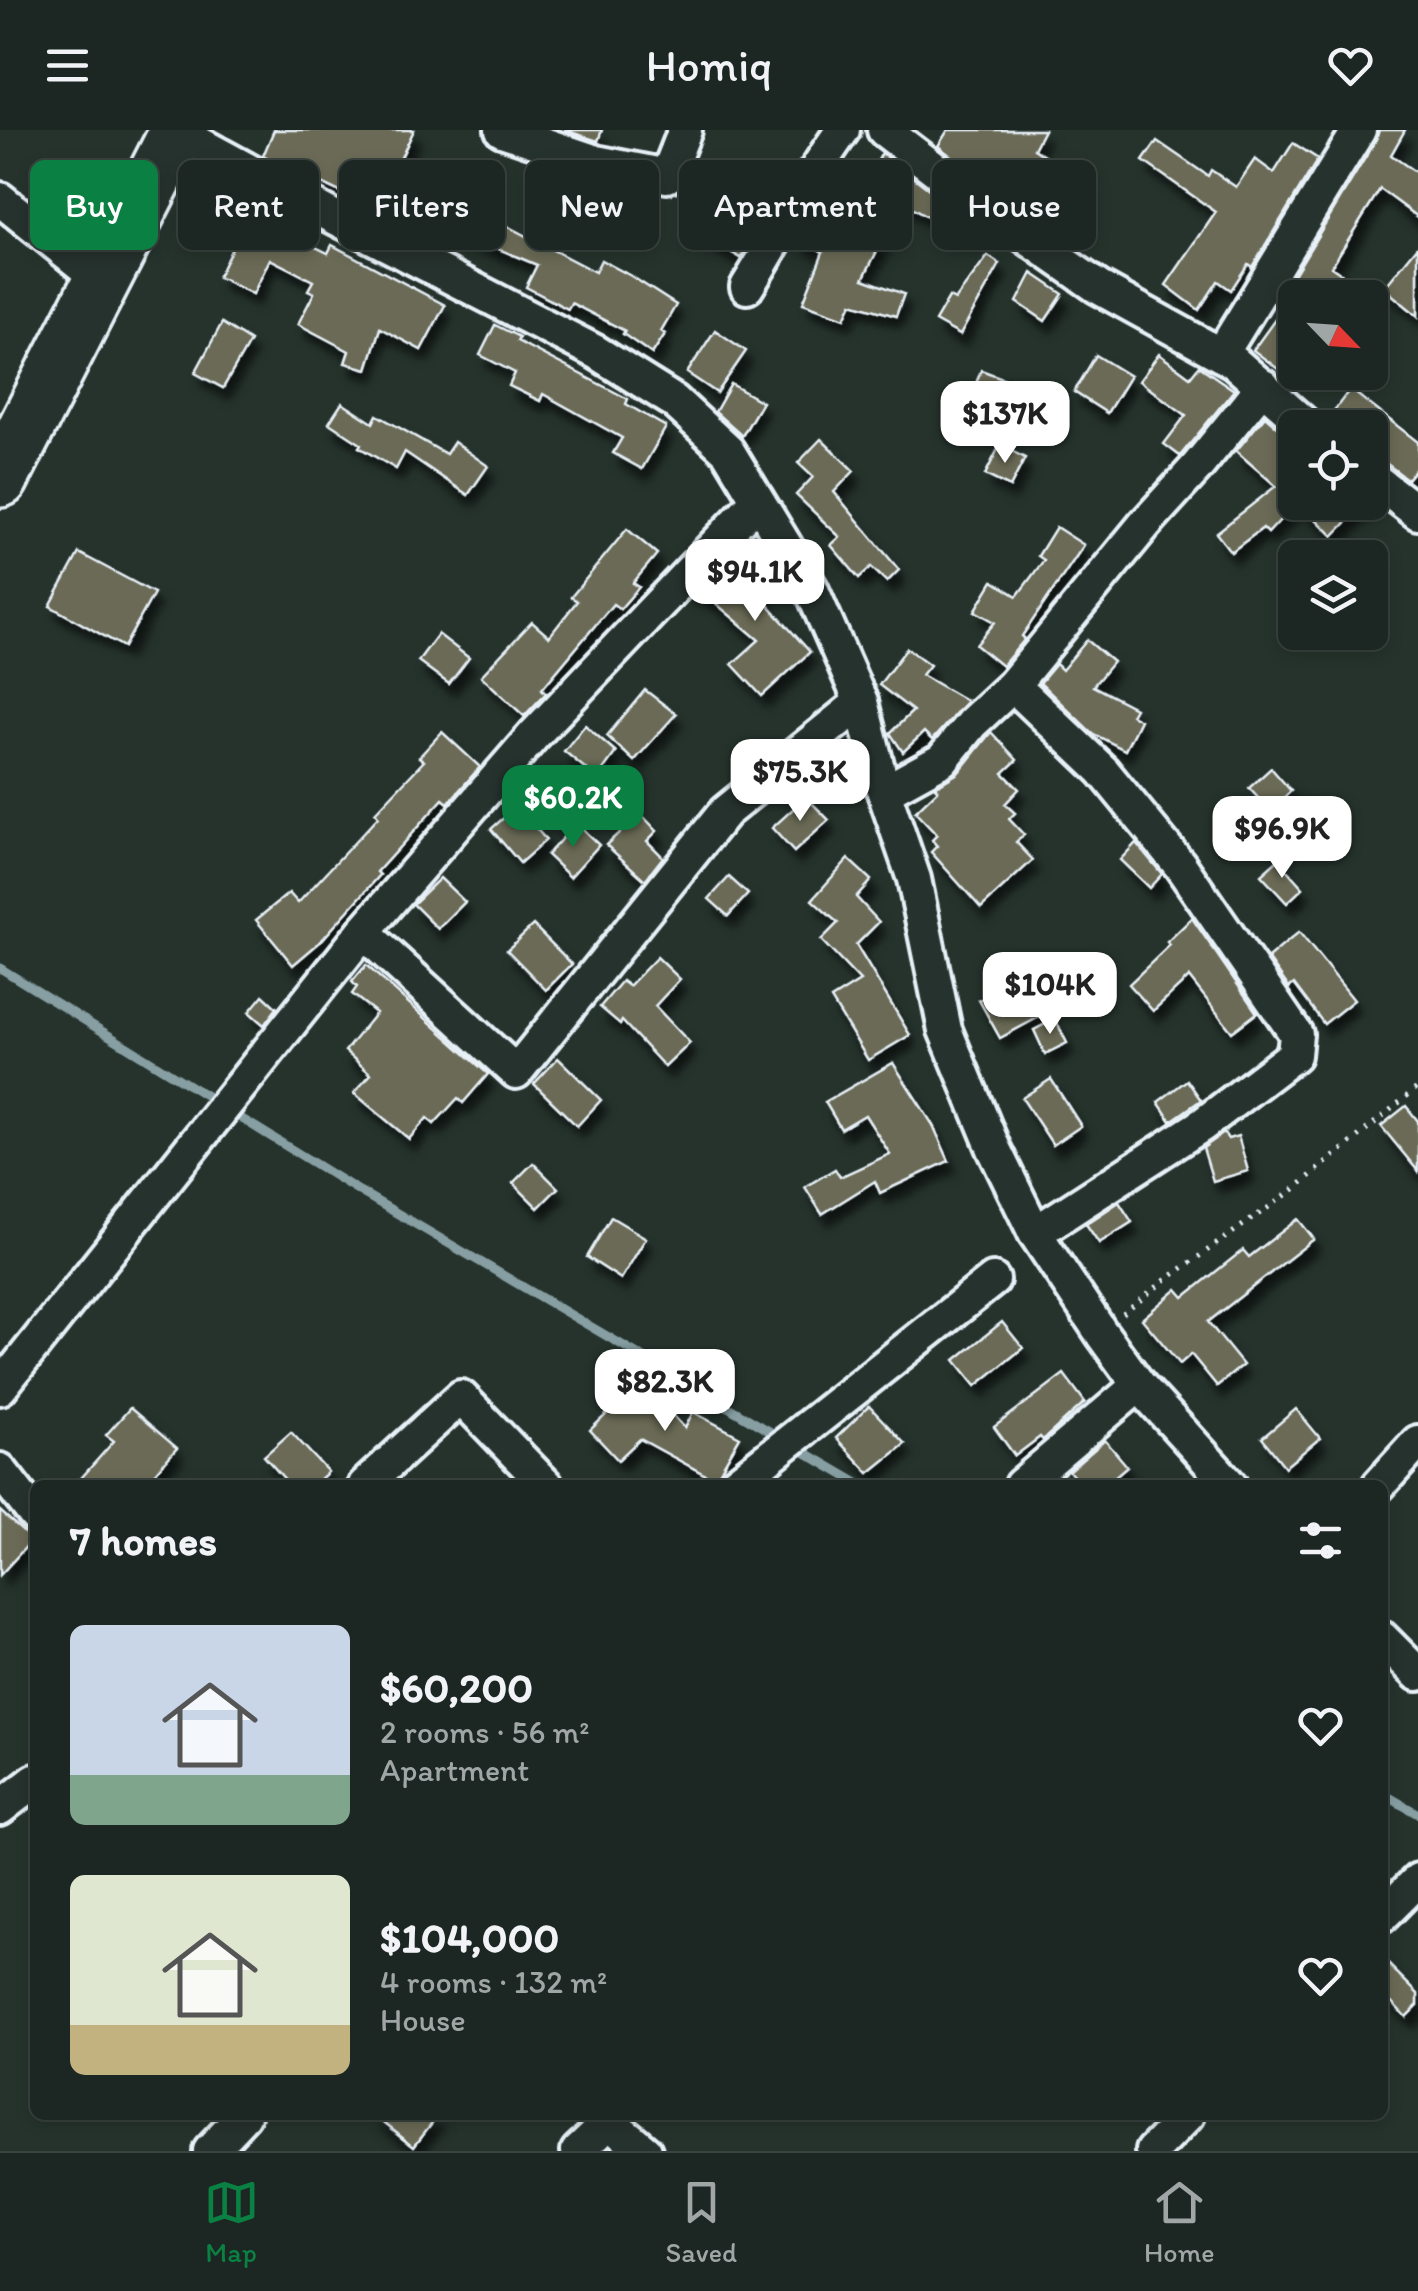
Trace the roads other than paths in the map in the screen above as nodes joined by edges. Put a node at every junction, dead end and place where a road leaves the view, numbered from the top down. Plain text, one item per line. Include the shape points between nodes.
1 (502, 130) edge
2 (686, 130) edge
3 (843, 130) edge
4 (884, 130) edge
5 (1359, 130) edge
6 (178, 131) edge
7 (0, 199) edge
8 (102, 281) junction
9 (747, 287) dead end
10 (1222, 355) junction
11 (1263, 386) junction
12 (1289, 410) edge
13 (0, 479) edge
14 (1388, 490) edge
15 (757, 501) junction
16 (1418, 513) edge
17 (1014, 685) junction
18 (861, 702) junction
19 (884, 792) junction
20 (364, 932) junction
21 (1036, 1233) junction
22 (993, 1280) dead end
23 (1139, 1386) junction
24 (0, 1388) edge
25 (1418, 1442) edge
26 (0, 1470) edge
27 (370, 1480) edge
28 (541, 1480) edge
29 (740, 1480) edge
30 (1028, 1480) edge
31 (1225, 1480) edge
32 (1383, 1480) edge
33 (30, 1508) edge
34 (1388, 1644) edge
35 (1418, 1674) edge
36 (30, 1785) edge
37 (0, 1808) edge
38 (1418, 1880) edge
39 (1388, 1910) edge
40 (239, 2120) edge
41 (606, 2120) edge
42 (612, 2120) edge
43 (1183, 2120) edge
44 (210, 2151) edge
45 (578, 2151) edge
46 (645, 2151) edge
47 (1153, 2151) edge

1 - 2 street via 596,162 666,176
3 - 9 street
4 - 10 street via 1098,287
5 - 10 street
6 - 8 highway
6 - 15 street via 596,352 674,401 728,451
7 - 8 street
8 - 13 highway
10 - 11 street
11 - 12 street
11 - 17 street
14 - 16 street
15 - 18 street via 811,588
15 - 20 street via 534,735
17 - 19 street via 942,760
17 - 21 street via 1103,771 1180,865 1296,1034 1294,1055 1202,1125
18 - 19 street
18 - 20 street via 724,812 516,1072
19 - 21 street via 914,878 944,1030
20 - 24 street
21 - 23 street
22 - 29 street
23 - 30 street
23 - 31 street
25 - 32 street
26 - 33 street
27 - 28 street via 461,1397
34 - 35 street
36 - 37 street
38 - 39 street
40 - 44 street
41 - 45 street
42 - 46 street
43 - 47 street

